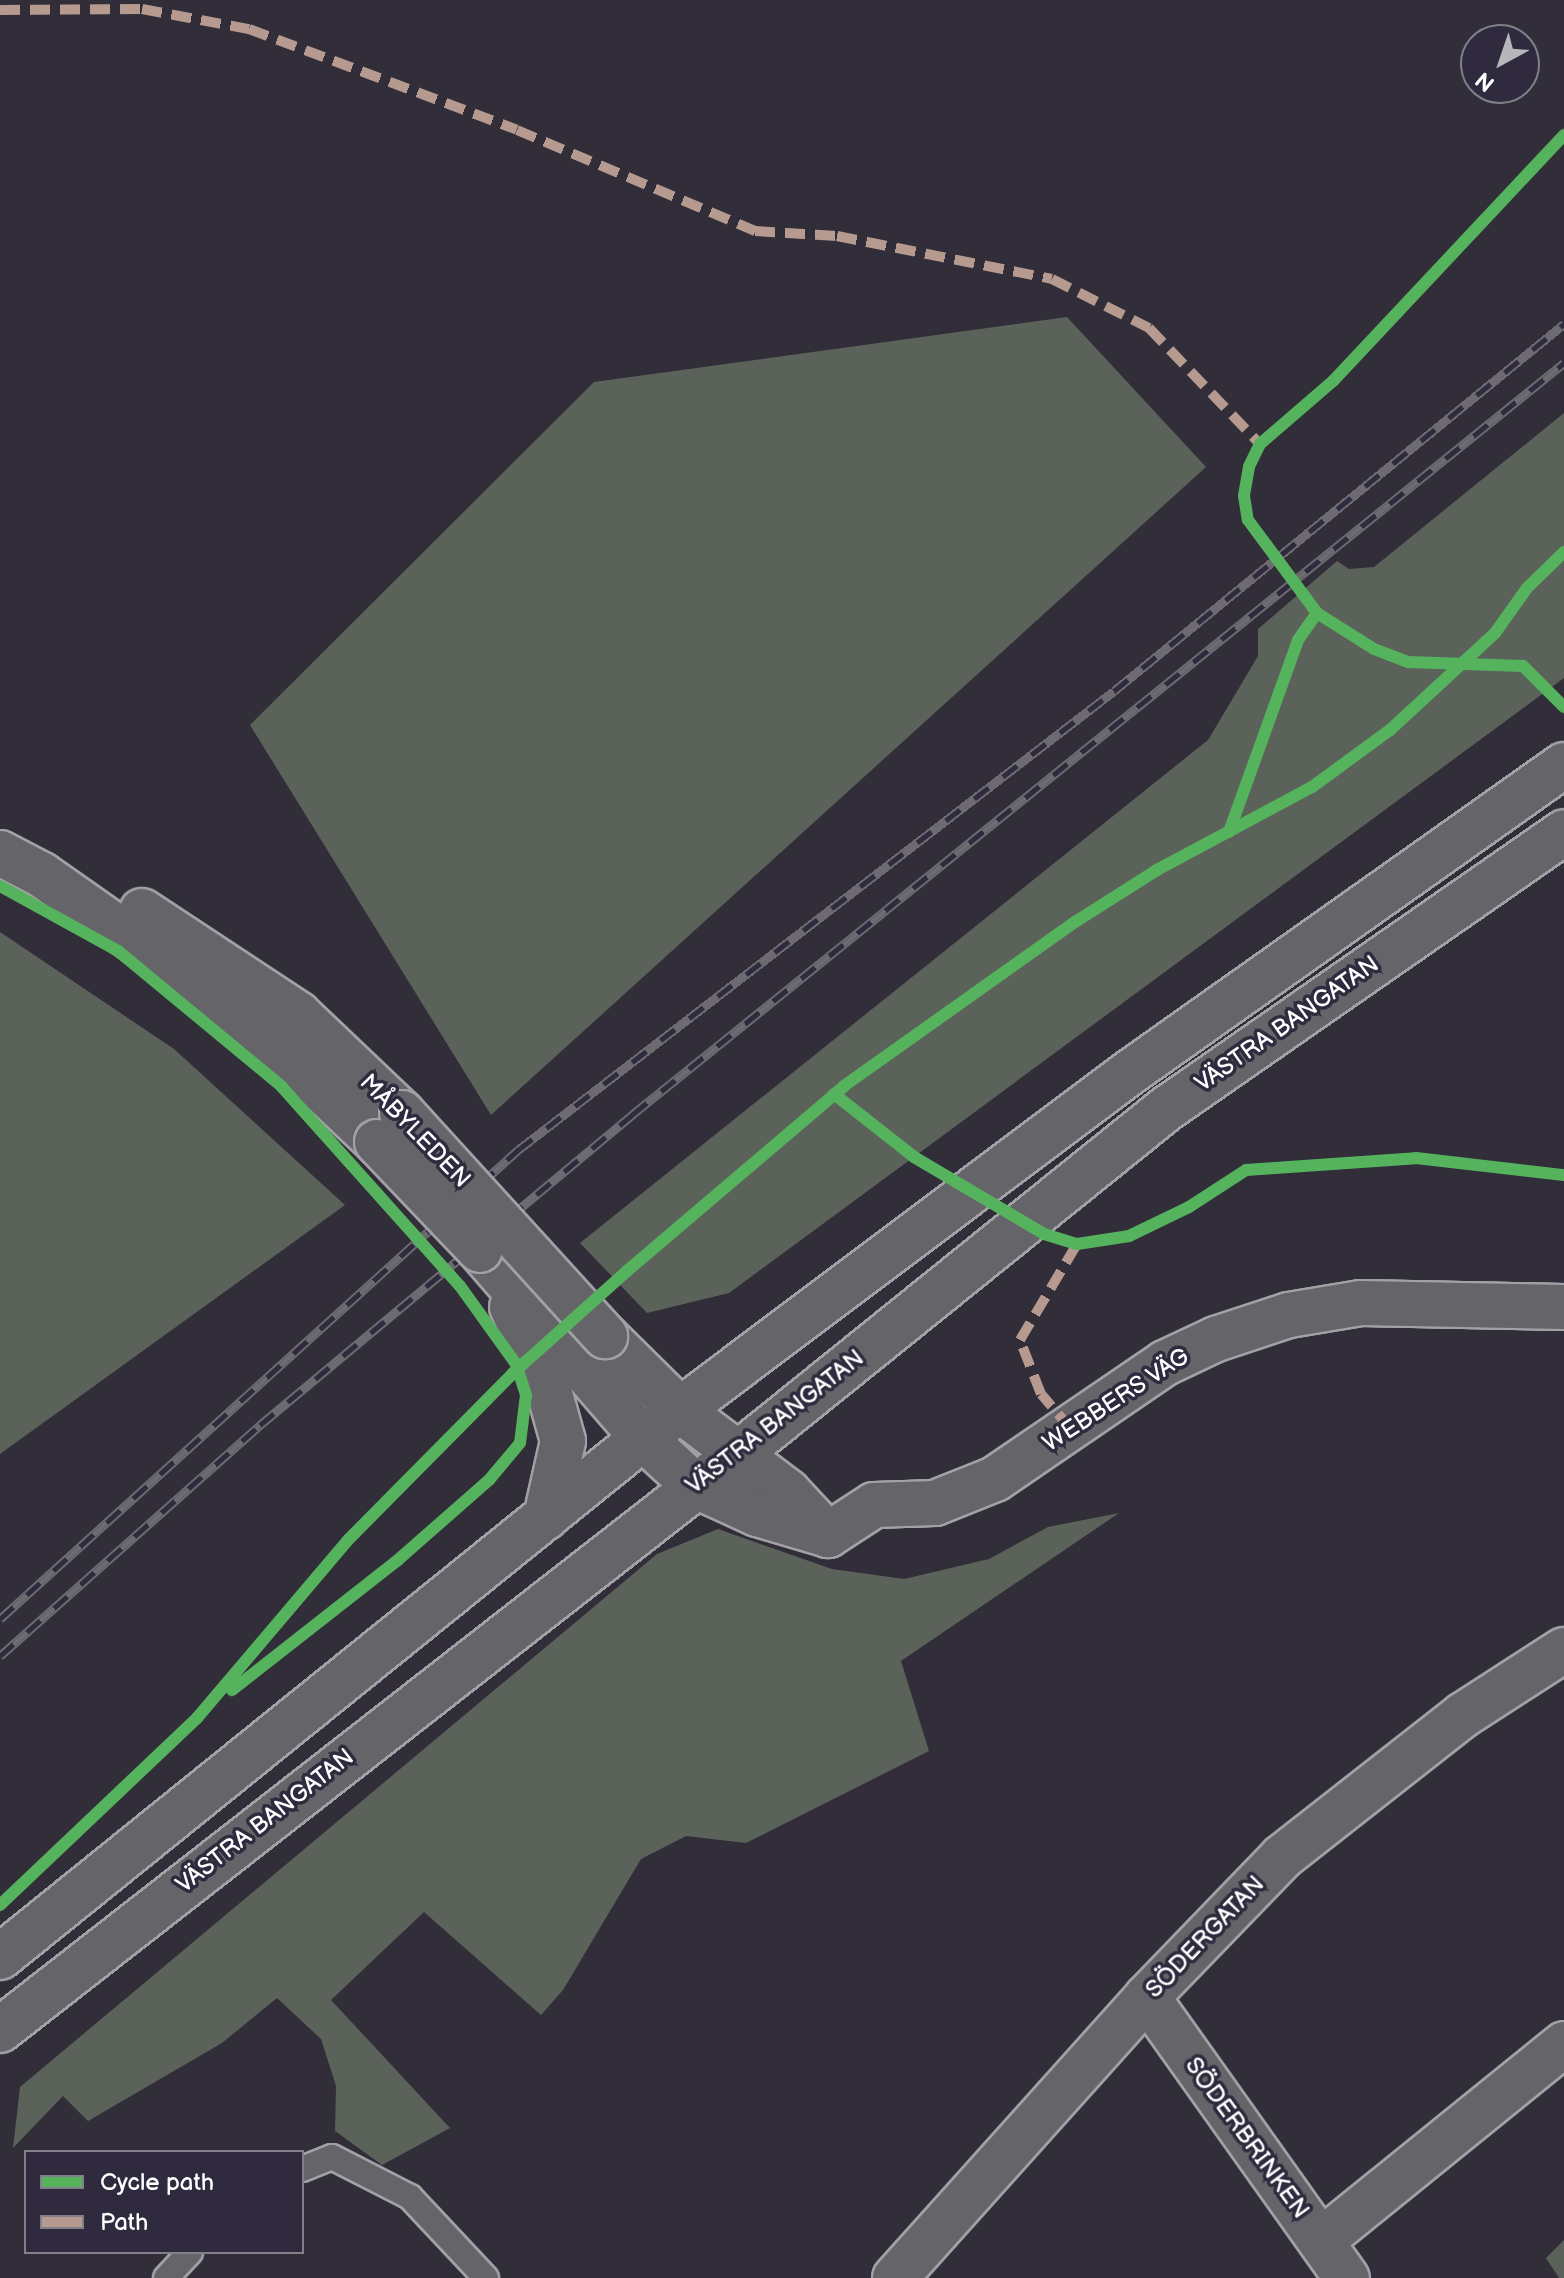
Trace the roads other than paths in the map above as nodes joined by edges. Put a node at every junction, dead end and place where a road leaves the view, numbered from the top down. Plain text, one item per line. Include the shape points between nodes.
1 (1564, 765) edge
2 (1564, 832) edge
3 (0, 853) edge
4 (390, 1127) junction
5 (1564, 1307) edge
6 (578, 1362) junction
7 (680, 1410) junction
8 (643, 1438) junction
9 (738, 1454) junction
10 (694, 1485) junction
11 (546, 1517) junction
12 (828, 1535) junction
13 (1563, 1652) edge
14 (0, 1957) edge
15 (1147, 1997) junction
16 (0, 2030) edge
17 (1564, 2044) edge
18 (304, 2168) edge
19 (1321, 2241) junction
20 (188, 2254) edge
21 (166, 2278) edge
22 (486, 2278) edge
23 (895, 2278) edge
24 (1347, 2278) edge

1 - 7 street via 1129,1073
2 - 9 street, VÄSTRA BANGATAN via 1166,1109
3 - 4 street, MÅBYLEDEN via 42,875 134,906 298,1014
4 - 6 street, MÅBYLEDEN, bridge
4 - 6 street, MÅBYLEDEN, bridge via 480,1250
5 - 12 street, WEBBERS VÄG via 1361,1303 1289,1315 1165,1363 995,1479 935,1503 874,1505
6 - 7 street, MÅBYLEDEN
6 - 8 street, MÅBYLEDEN
6 - 11 street
7 - 8 street
7 - 9 street, MÅBYLEDEN
8 - 10 street, MÅBYLEDEN
8 - 11 street
9 - 10 street, VÄSTRA BANGATAN
9 - 12 street via 788,1492
10 - 12 street via 757,1514
10 - 16 street, VÄSTRA BANGATAN
11 - 14 street
13 - 15 street, SÖDERGATAN via 1463,1715 1282,1857
15 - 19 street, SÖDERBRINKEN
15 - 23 street, SÖDERGATAN
17 - 19 street
18 - 22 lane via 332,2157 410,2197
19 - 24 street, SÖDERBRINKEN
20 - 21 lane

